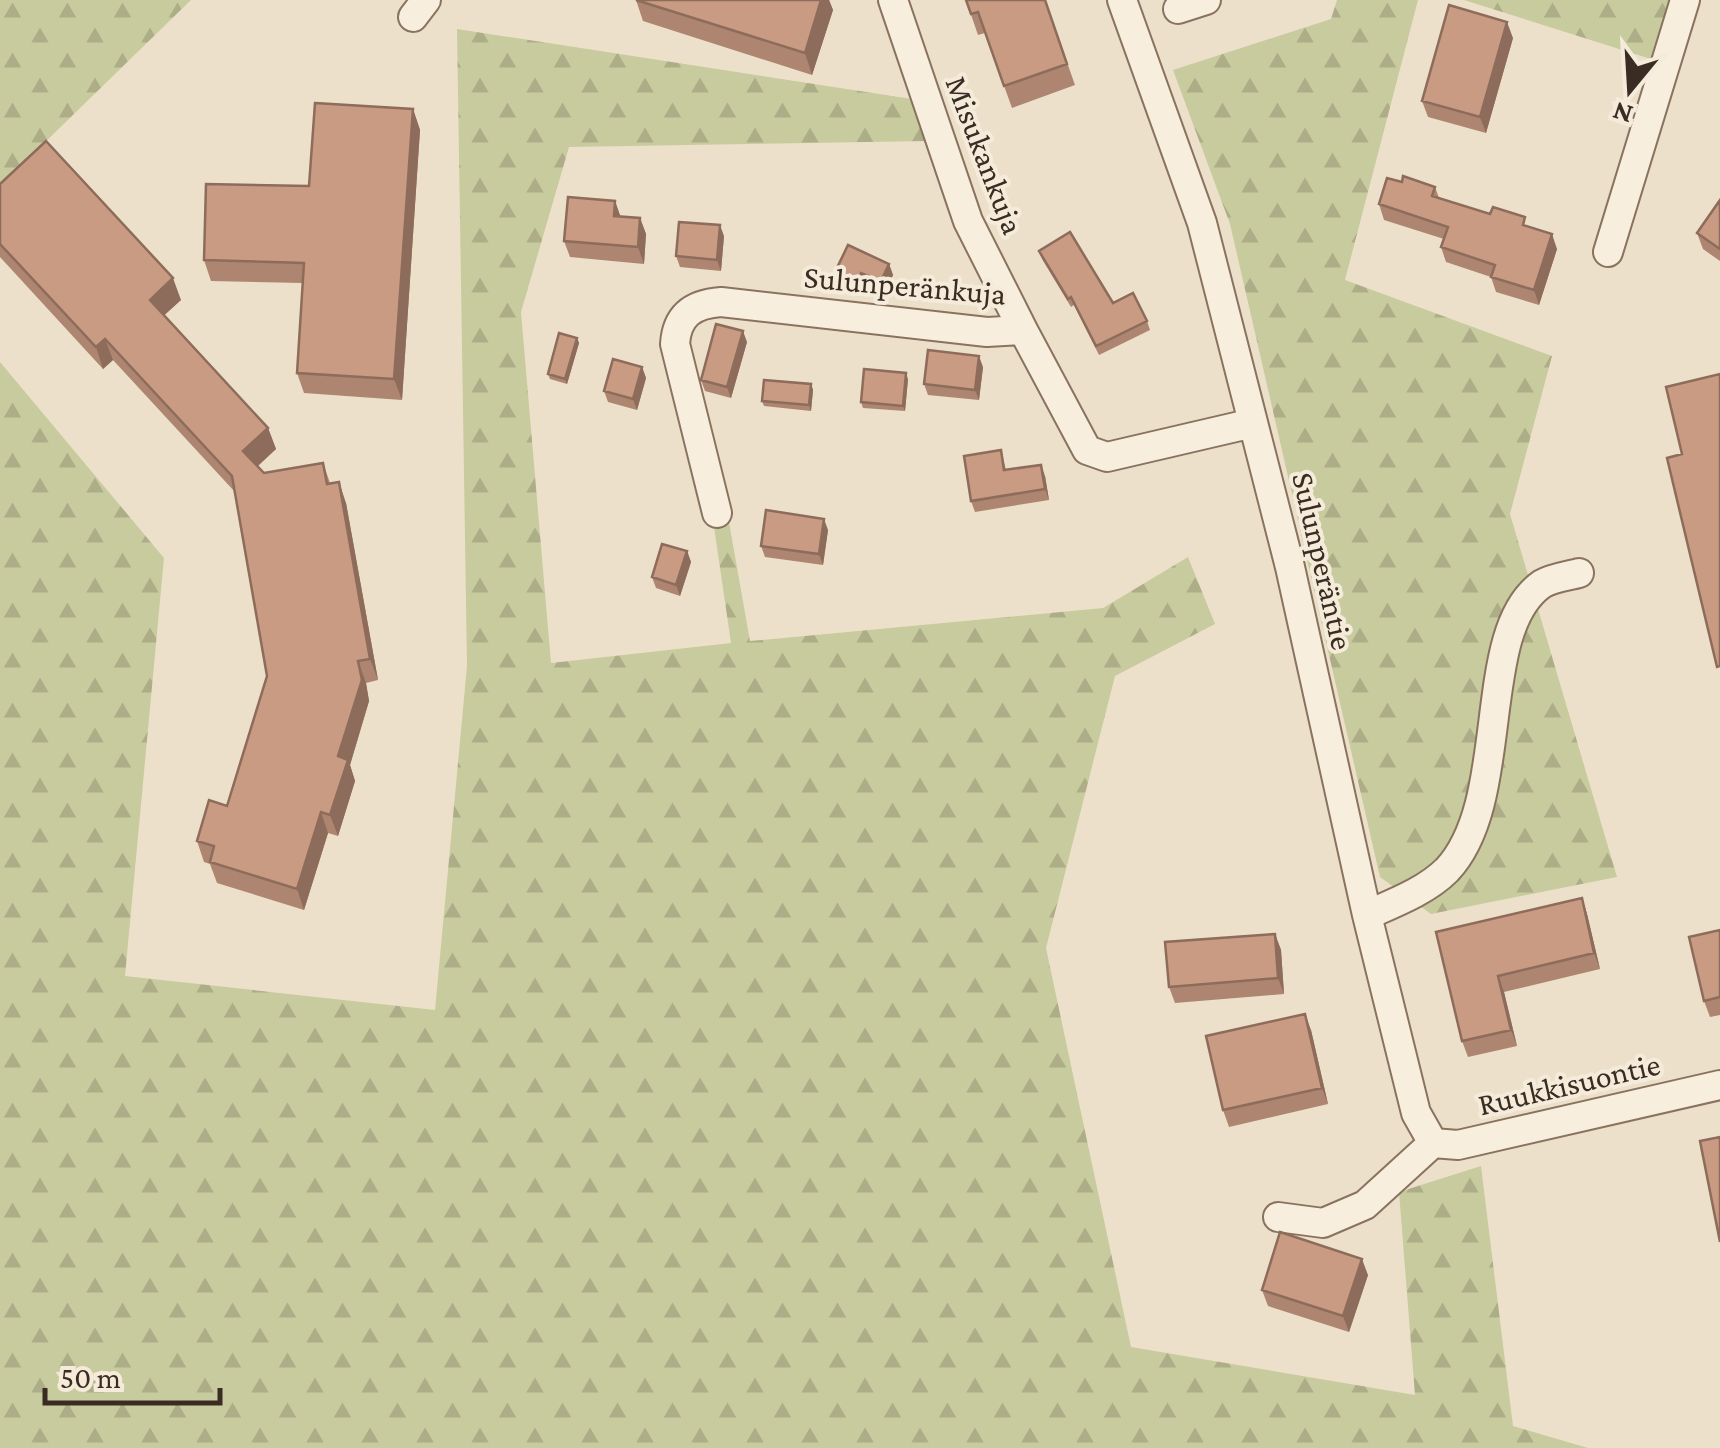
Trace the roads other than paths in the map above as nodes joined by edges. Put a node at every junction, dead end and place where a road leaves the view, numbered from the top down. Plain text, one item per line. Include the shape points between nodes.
1 (892, 0) edge
2 (1122, 0) edge
3 (1206, 0) edge
4 (1685, 0) edge
5 (1178, 9) dead end
6 (1608, 252) dead end
7 (1022, 330) junction
8 (1253, 422) junction
9 (718, 513) dead end
10 (1579, 573) dead end
11 (1367, 915) junction
12 (1720, 1085) edge
13 (1433, 1143) junction
14 (1278, 1217) dead end

1 - 7 street, Misukankuja via 968,221
2 - 8 street, Sulunperäntie via 1202,223
3 - 5 street
4 - 6 street
7 - 8 street, Sulunperänkuja via 1087,450 1107,457
7 - 9 street, Sulunperänkuja via 699,304 683,316 675,344
8 - 11 street, Sulunperäntie
10 - 11 street via 1543,584 1520,608 1503,654 1471,835 1446,871
11 - 13 street, Sulunperäntie via 1416,1113
12 - 13 street, Ruukkisuontie via 1458,1145
13 - 14 street via 1365,1205 1323,1223

